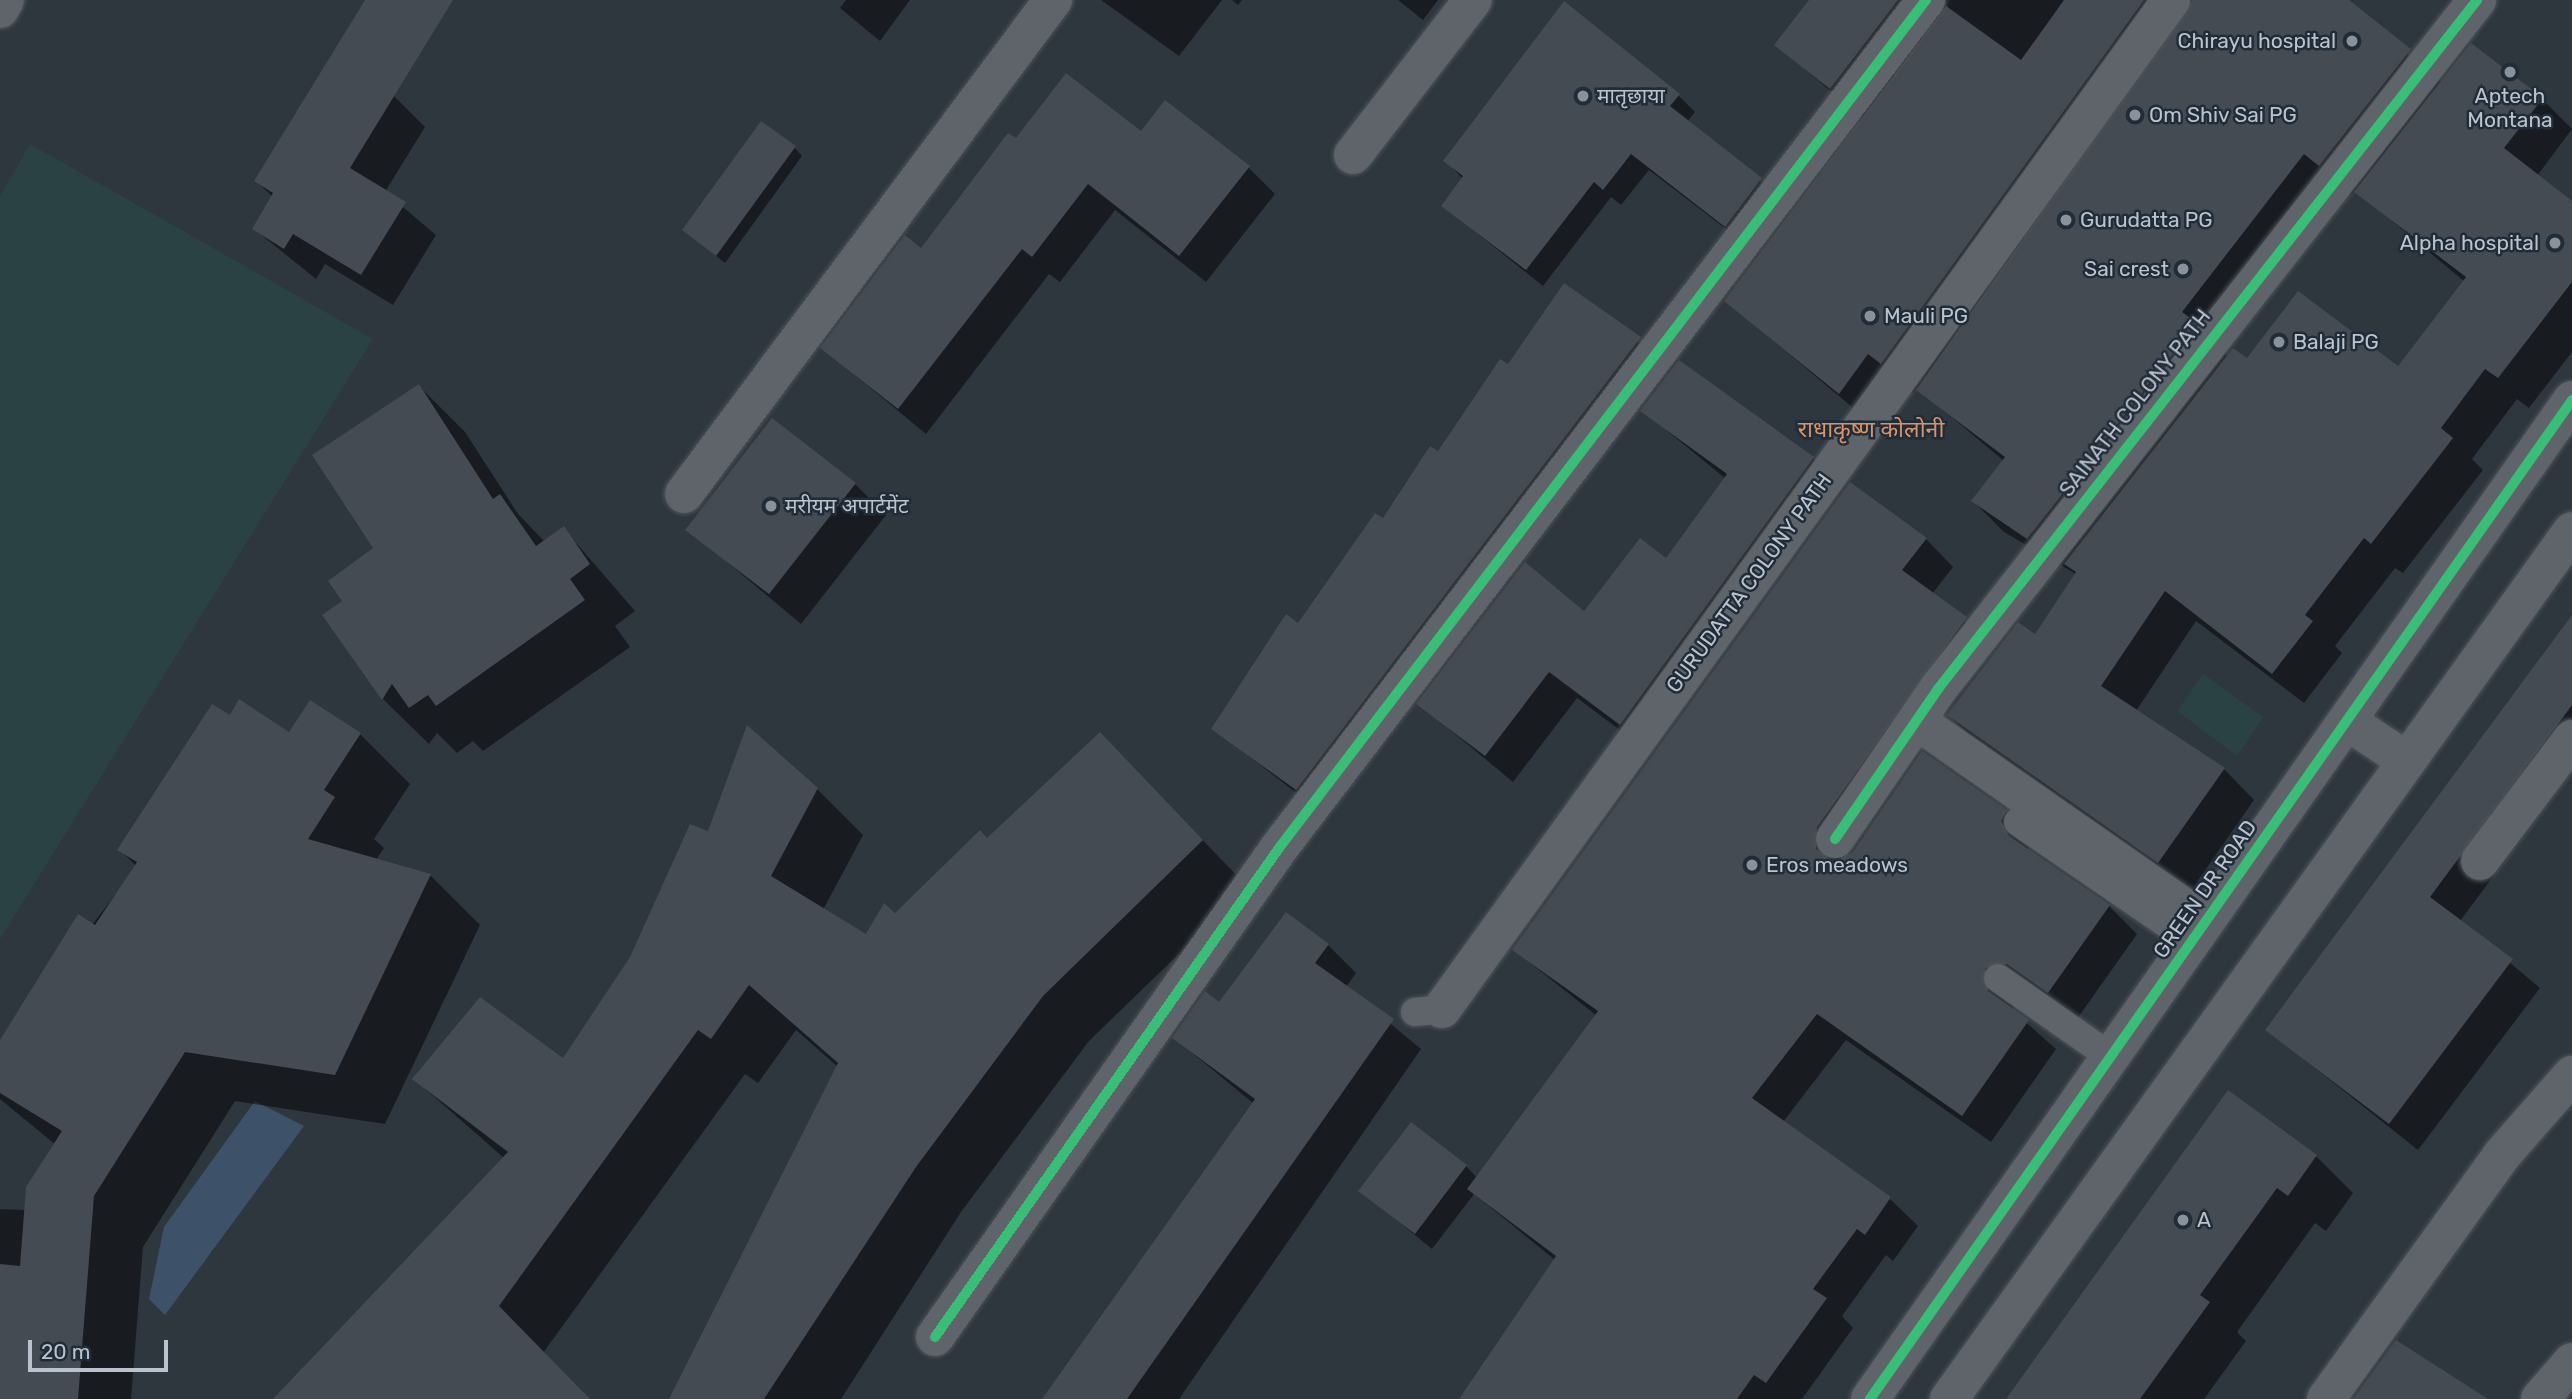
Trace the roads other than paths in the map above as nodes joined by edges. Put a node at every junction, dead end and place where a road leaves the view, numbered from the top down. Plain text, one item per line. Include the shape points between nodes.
1 (5, 0) edge
2 (1053, 0) edge
3 (1473, 0) edge
4 (1926, 0) edge
5 (2171, 0) edge
6 (2477, 0) edge
7 (0, 9) edge
8 (1353, 155) dead end
9 (2572, 400) edge
10 (684, 494) dead end
11 (2572, 531) edge
12 (1917, 721) junction
13 (2347, 721) junction
14 (2572, 740) edge
15 (2407, 761) junction
16 (2018, 822) dead end
17 (1835, 839) dead end
18 (2480, 861) dead end
19 (2199, 932) junction
20 (1997, 978) dead end
21 (1429, 1010) dead end
22 (2111, 1057) junction
23 (2572, 1075) edge
24 (935, 1337) dead end
25 (2572, 1362) edge
26 (1870, 1399) edge
27 (1949, 1399) edge
28 (2326, 1399) edge
29 (2540, 1399) edge

1 - 7 street
2 - 10 street
3 - 8 street
4 - 24 street via 1279,848
5 - 21 street, GURUDATTA COLONY PATH
6 - 12 street, SAINATH COLONY PATH
9 - 13 street, GREEN DR ROAD
11 - 15 street
12 - 17 street, SAINATH COLONY PATH
12 - 19 street
13 - 15 street
13 - 19 street, GREEN DR ROAD
14 - 18 street
15 - 27 street
16 - 19 lane
19 - 22 street, GREEN DR ROAD
20 - 22 lane
22 - 26 street, GREEN DR ROAD
23 - 28 street via 2501,1156
25 - 29 street

